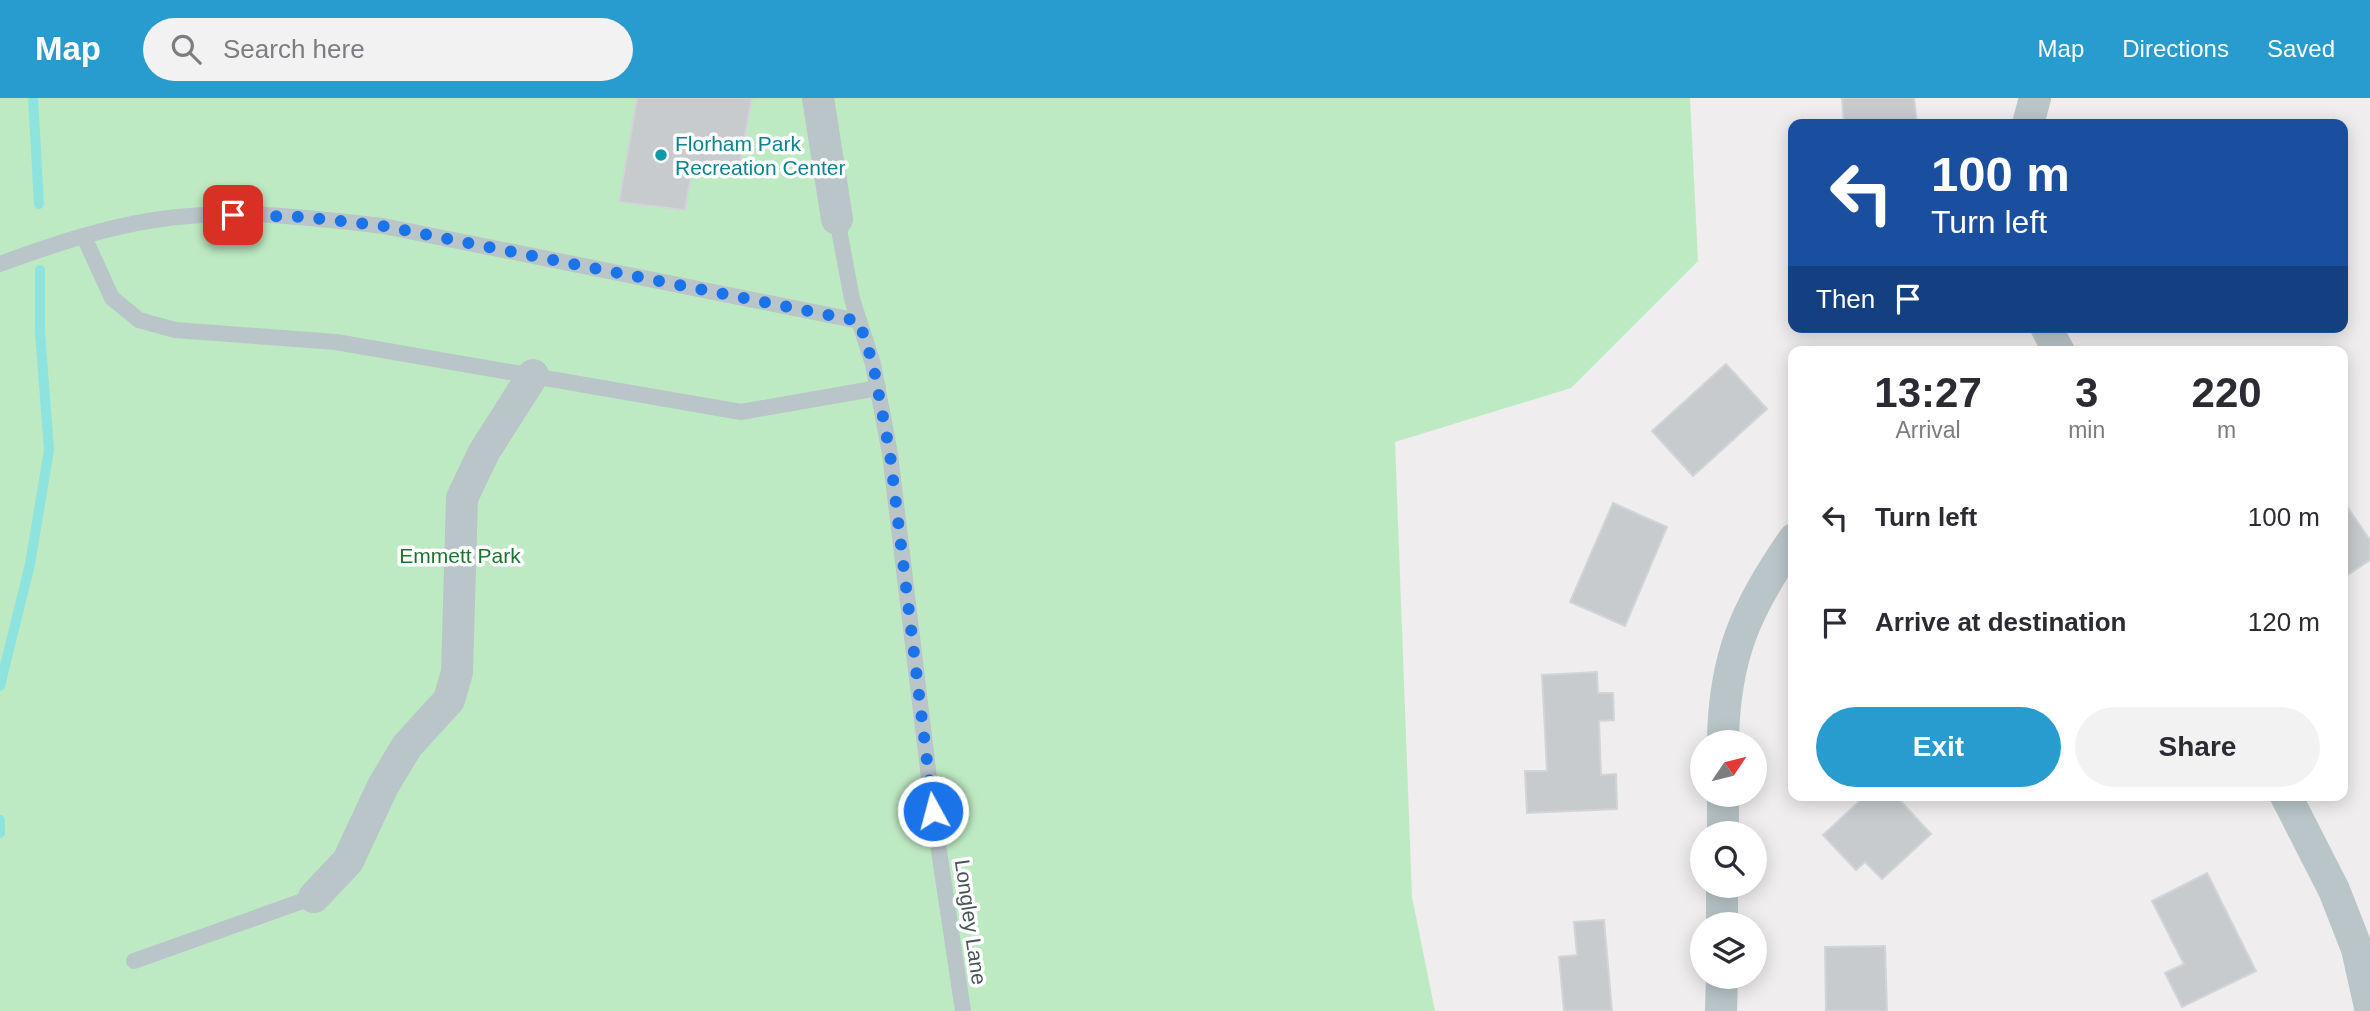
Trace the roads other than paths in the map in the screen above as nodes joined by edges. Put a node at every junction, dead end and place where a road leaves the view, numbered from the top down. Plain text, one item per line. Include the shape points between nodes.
1 (818, 98) edge
2 (2035, 98) edge
3 (2029, 119) edge
4 (837, 219) joint
5 (84, 237) junction
6 (0, 264) edge
7 (859, 321) junction
8 (533, 375) junction
9 (878, 388) junction
10 (1788, 548) edge
11 (1723, 730) edge
12 (2289, 801) edge
13 (314, 897) joint
14 (134, 961) dead end
15 (1722, 989) edge
16 (2370, 1007) edge
17 (963, 1011) edge
18 (1721, 1011) edge

1 - 4 street
2 - 3 street
4 - 7 lane, Longley Lane
5 - 6 lane
5 - 7 lane via 186,216 305,217 383,226
5 - 8 lane via 112,298 139,320 175,330 336,342
7 - 9 lane, Longley Lane
8 - 9 lane via 741,412
8 - 13 street via 484,452 462,498 457,672 449,700 407,746 348,861
9 - 17 lane, Longley Lane
10 - 11 street via 1763,583 1742,626 1729,671
12 - 16 street via 2334,890 2357,949
13 - 14 lane
15 - 18 street

